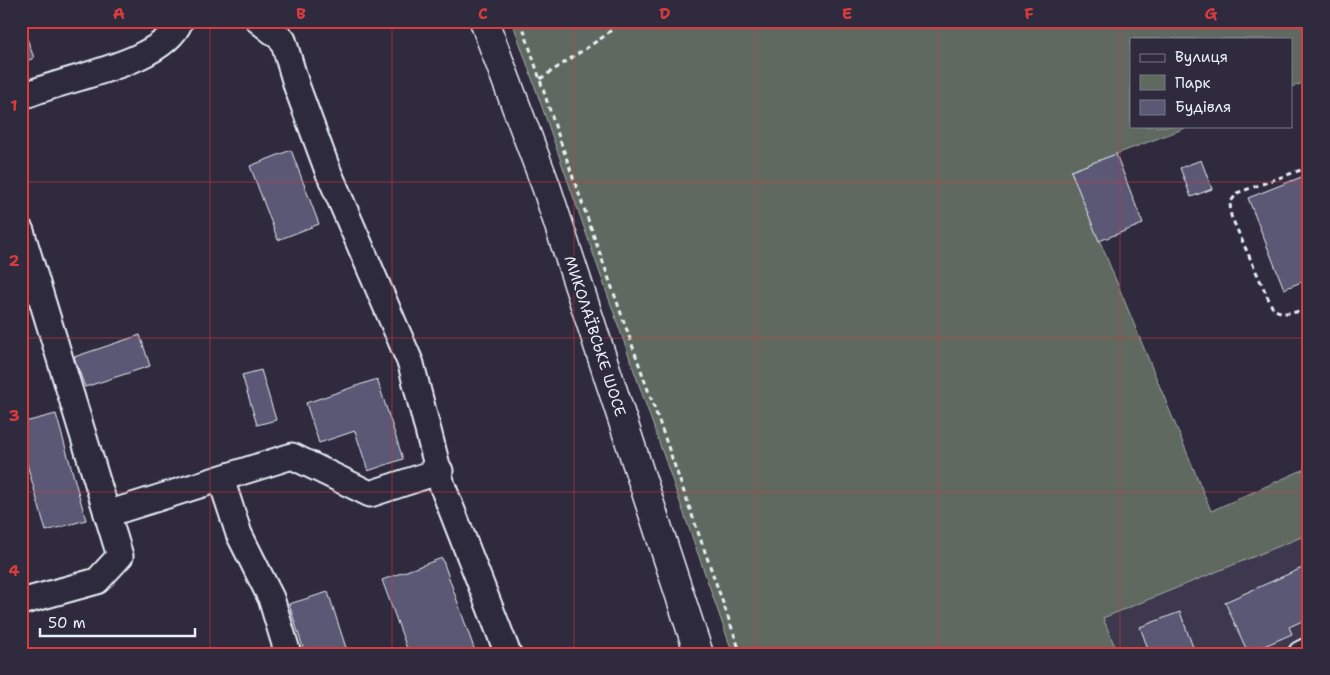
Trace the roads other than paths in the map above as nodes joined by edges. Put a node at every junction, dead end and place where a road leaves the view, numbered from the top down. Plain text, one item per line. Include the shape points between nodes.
1 (180, 21) edge
2 (259, 21) edge
3 (484, 21) edge
4 (21, 97) edge
5 (21, 231) edge
6 (440, 471) junction
7 (221, 479) junction
8 (107, 514) junction
9 (21, 602) edge
10 (1309, 650) edge
11 (288, 654) edge
12 (508, 654) edge
13 (700, 654) edge
14 (1301, 654) edge

1 - 4 lane via 177,29 159,46 132,60
2 - 6 lane via 283,40 328,171 411,364
3 - 13 main road, МИКОЛАЇВСЬКЕ ШОСЕ via 546,186
5 - 8 lane
6 - 7 lane via 370,494 292,456
6 - 12 lane via 442,485
7 - 8 lane
7 - 11 lane via 238,534 271,598
8 - 9 lane via 120,556 97,581
10 - 14 lane

